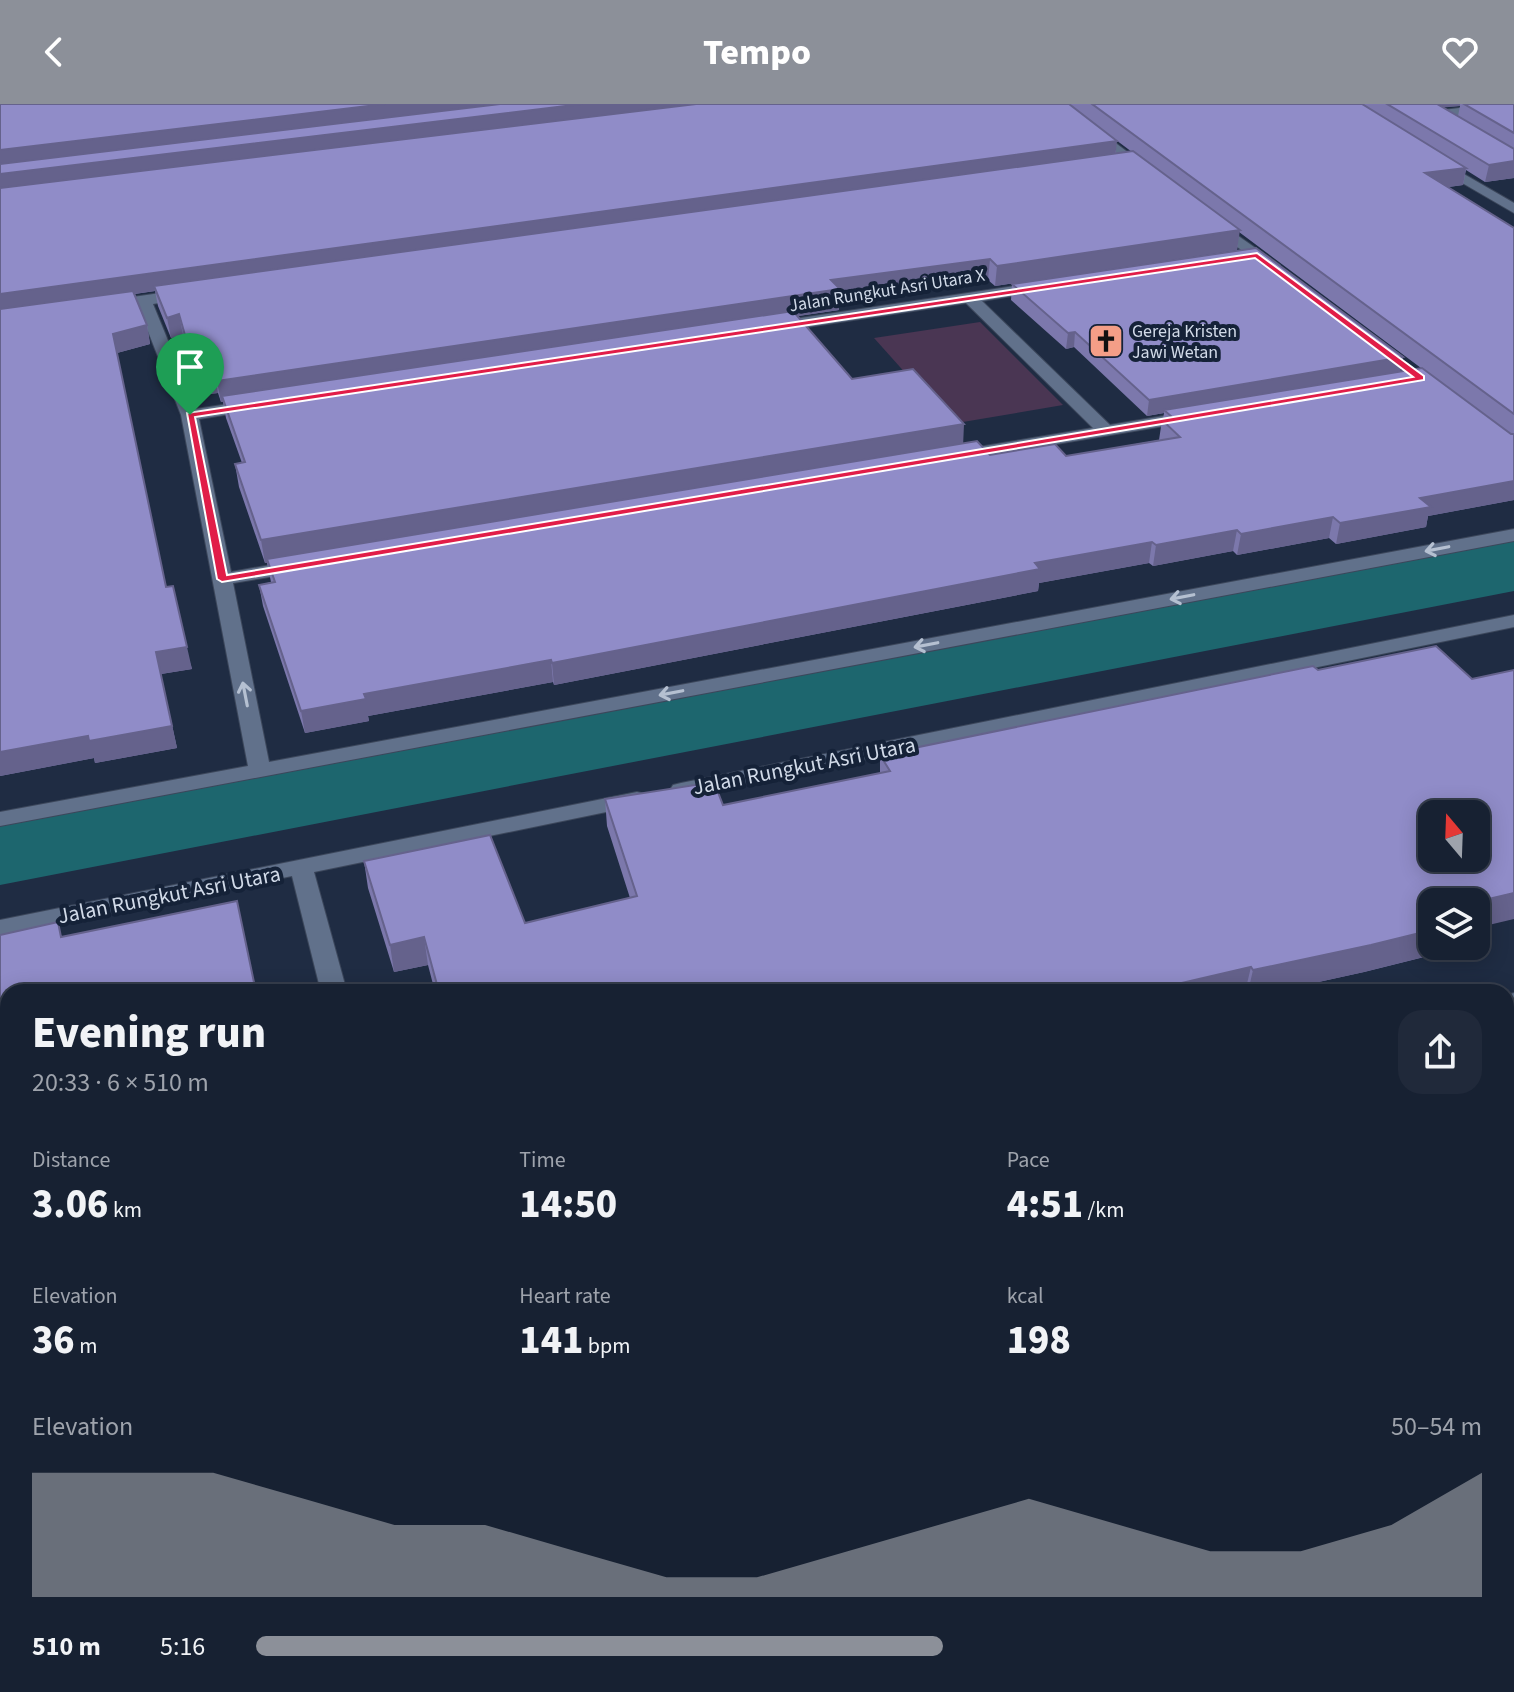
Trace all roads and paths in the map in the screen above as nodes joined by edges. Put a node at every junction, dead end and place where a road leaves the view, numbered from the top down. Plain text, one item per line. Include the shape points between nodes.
1 (1056, 104) edge
2 (1514, 105) edge
3 (1461, 131) edge
4 (1421, 153) edge
5 (1158, 181) edge
6 (1195, 209) edge
7 (1514, 209) edge
8 (1257, 255) junction
9 (1227, 260) edge
10 (1282, 274) edge
11 (1060, 285) edge
12 (207, 292) edge
13 (970, 298) junction
14 (144, 300) junction
15 (87, 308) edge
16 (751, 331) edge
17 (268, 403) edge
18 (1217, 412) edge
19 (190, 415) junction
20 (1107, 431) junction
21 (936, 459) edge
22 (1514, 535) edge
23 (315, 563) edge
24 (222, 579) junction
25 (1514, 621) edge
26 (260, 770) junction
27 (0, 819) edge
28 (301, 867) junction
29 (0, 928) edge
30 (332, 984) edge

1 - 5 street via 1126,164
2 - 3 street via 1430,112
4 - 7 street
6 - 8 street
8 - 9 street
8 - 10 street
11 - 13 street, Jalan Rungkut Asri Utara X
12 - 14 street
13 - 16 street, Jalan Rungkut Asri Utara X
13 - 20 street
14 - 15 street
14 - 19 street
17 - 19 street
18 - 20 street
19 - 24 street
20 - 21 street
22 -> 26 street
23 - 24 street
26 -> 24 street
25 - 28 street, Jalan Rungkut Asri Utara
26 - 27 street
28 - 29 street, Jalan Rungkut Asri Utara
28 - 30 street

